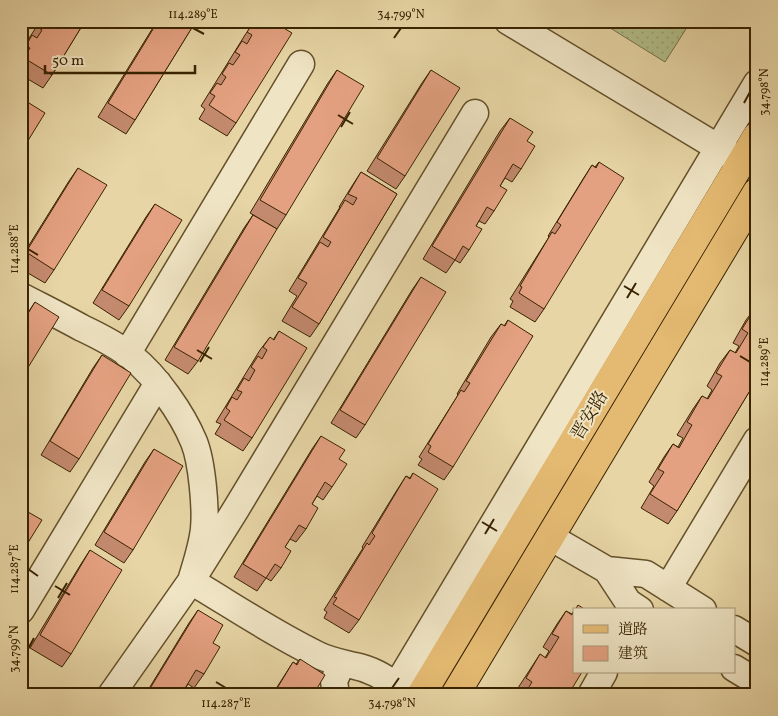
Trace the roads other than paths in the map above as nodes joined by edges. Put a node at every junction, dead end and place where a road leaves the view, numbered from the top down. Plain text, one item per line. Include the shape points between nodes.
1 (508, 21) edge
2 (301, 64) dead end
3 (757, 83) edge
4 (475, 113) dead end
5 (757, 136) edge
6 (718, 148) junction
7 (741, 162) junction
8 (757, 192) edge
9 (21, 296) edge
10 (127, 354) junction
11 (158, 383) junction
12 (757, 440) edge
13 (550, 537) junction
14 (607, 570) junction
15 (191, 581) junction
16 (668, 588) junction
17 (637, 608) edge
18 (700, 608) edge
19 (21, 610) edge
20 (736, 630) edge
21 (757, 643) edge
22 (342, 663) junction
23 (736, 669) edge
24 (603, 674) edge
25 (757, 682) edge
26 (403, 692) edge
27 (111, 695) edge
28 (336, 695) edge
29 (455, 695) edge
30 (591, 695) edge

1 - 6 street
2 - 10 street
3 - 6 street
4 - 15 street
5 - 7 main road, 晋安路
6 - 7 street
6 - 26 street
7 - 26 main road, 晋安路
8 - 13 main road, 晋安路
9 - 10 street
10 - 11 street
11 - 15 street via 186,424 195,444 201,474 204,528
11 - 19 street
12 - 16 street
13 - 14 street
13 - 29 main road, 晋安路
14 - 16 street via 646,574
14 - 17 street via 628,602
15 - 22 street via 320,656
15 - 27 street
16 - 18 street
20 - 21 street
22 - 26 street via 380,674
22 - 28 street via 334,680
23 - 25 street
24 - 30 street

